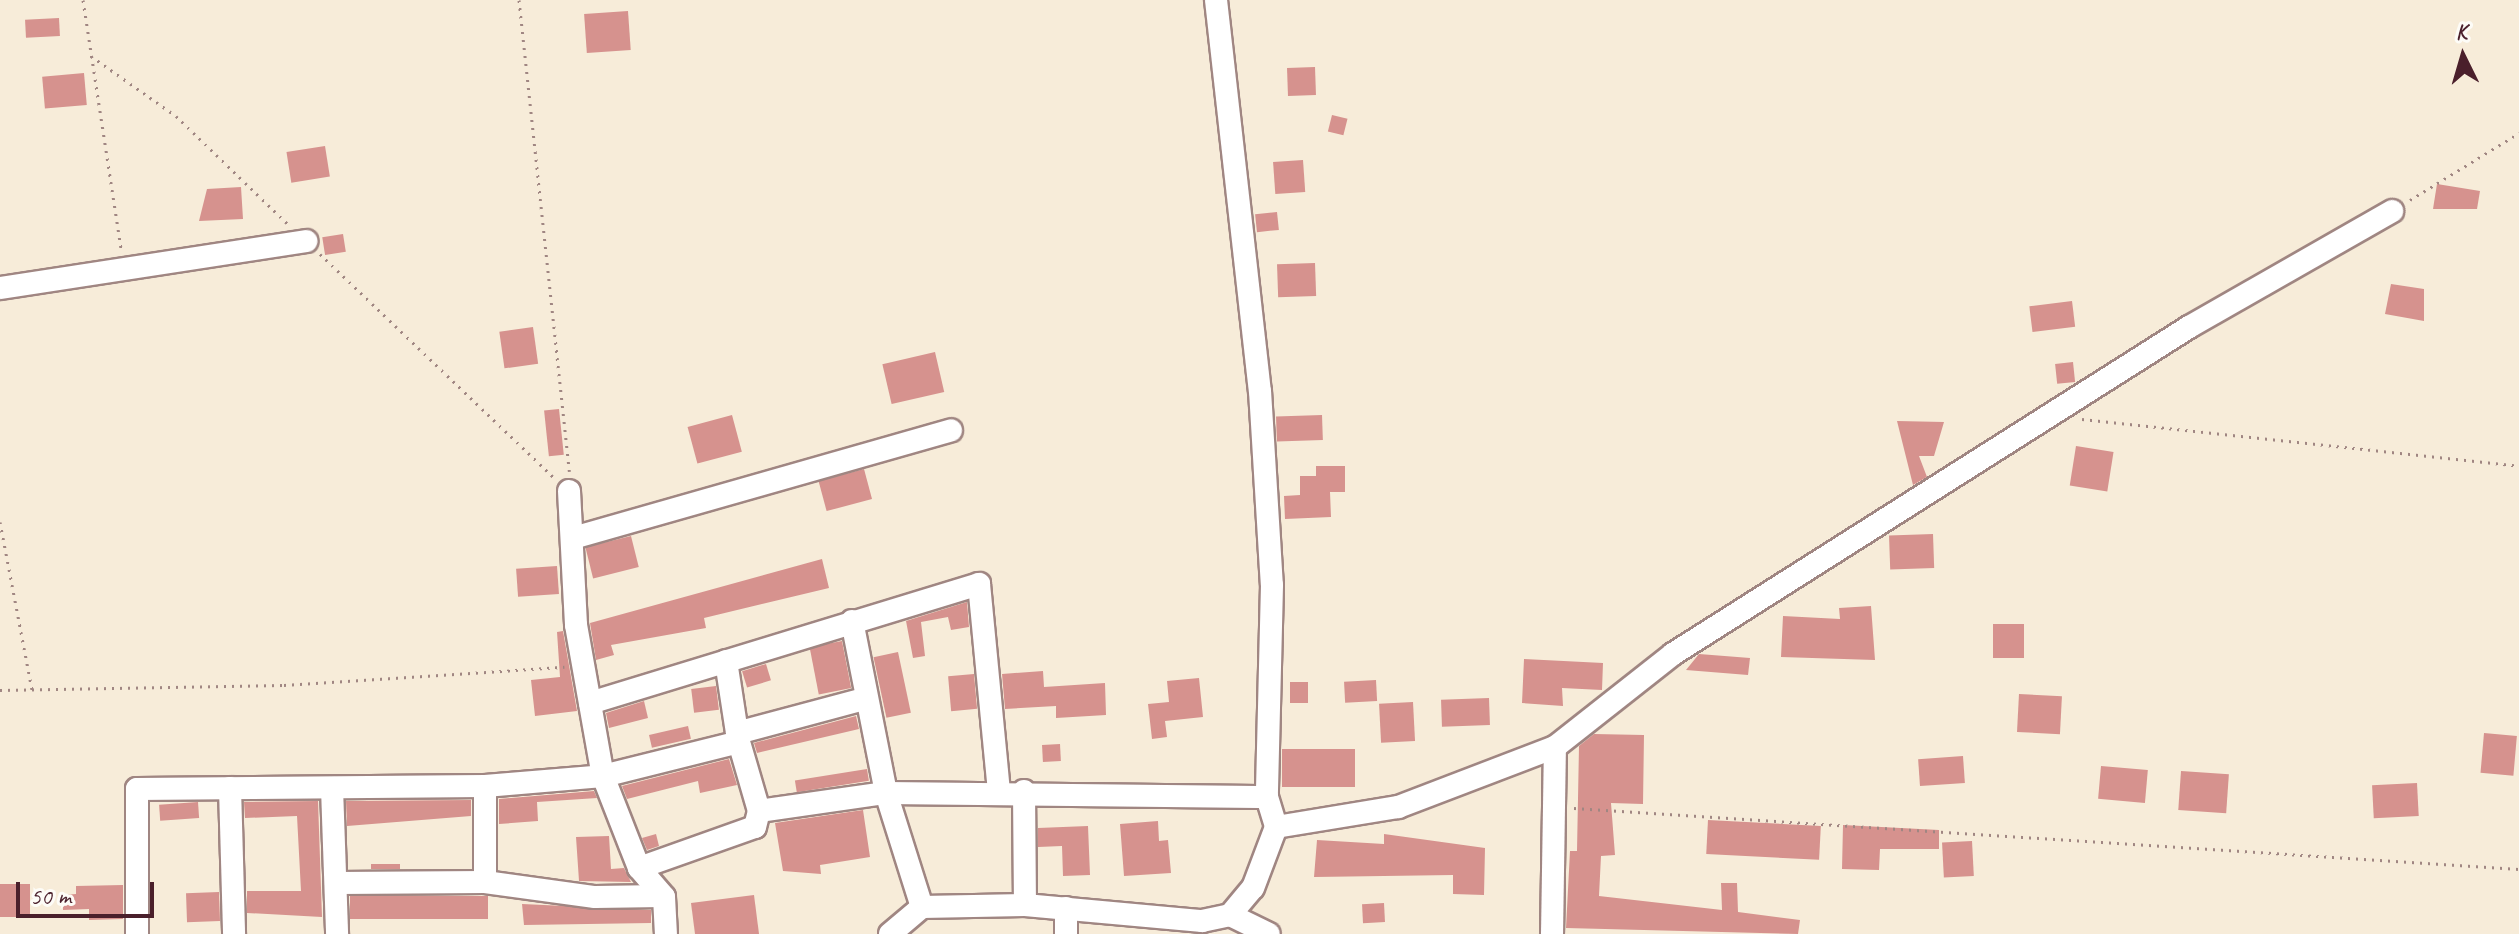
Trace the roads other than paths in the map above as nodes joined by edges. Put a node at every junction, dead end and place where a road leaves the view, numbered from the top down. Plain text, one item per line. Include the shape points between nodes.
1 (1216, 0) edge
2 (2392, 211) road end
3 (306, 241) road end
4 (0, 288) edge
5 (951, 430) dead end
6 (569, 491) road end
7 (573, 538) junction
8 (852, 621) junction
9 (726, 661) junction
10 (864, 699) junction
11 (590, 703) junction
12 (738, 737) junction
13 (1555, 747) junction
14 (603, 776) junction
15 (485, 786) junction
16 (230, 788) junction
17 (332, 788) junction
18 (999, 791) junction
19 (1024, 791) junction
20 (886, 793) junction
21 (1267, 797) junction
22 (759, 811) junction
23 (1276, 827) junction
24 (639, 868) junction
25 (485, 882) junction
26 (337, 883) junction
27 (663, 896) junction
28 (1025, 905) junction
29 (922, 907) junction
30 (1066, 908) junction
31 (1230, 915) junction
32 (137, 934) edge
33 (234, 934) edge
34 (337, 934) edge
35 (666, 934) edge
36 (890, 934) edge
37 (1066, 934) edge
38 (1269, 934) edge
39 (1552, 934) edge

1 - 21 street via 1261,406 1272,585
2 - 13 street via 2050,415 1673,654
3 - 4 street
5 - 7 street
6 - 7 street
7 - 11 street
8 - 9 street
8 - 10 street
8 - 18 street via 979,584
9 - 11 street
9 - 12 street
10 - 12 street
10 - 20 street
11 - 14 street
12 - 14 street
12 - 22 street
13 - 23 street via 1398,807
13 - 39 street
14 - 15 street
14 - 24 street
15 - 17 street
15 - 25 street
16 - 17 street
16 - 32 street via 137,789
16 - 33 street
17 - 26 street
18 - 19 street
18 - 20 street
19 - 21 street
19 - 28 street
20 - 22 street
20 - 29 street
21 - 23 street
22 - 24 street via 755,827
23 - 31 street via 1253,888
24 - 27 street
25 - 26 street
25 - 27 street via 595,897
26 - 34 street
27 - 35 street
28 - 29 street
28 - 30 street
29 - 36 street
30 - 31 street via 1202,921
30 - 37 street
31 - 38 street

